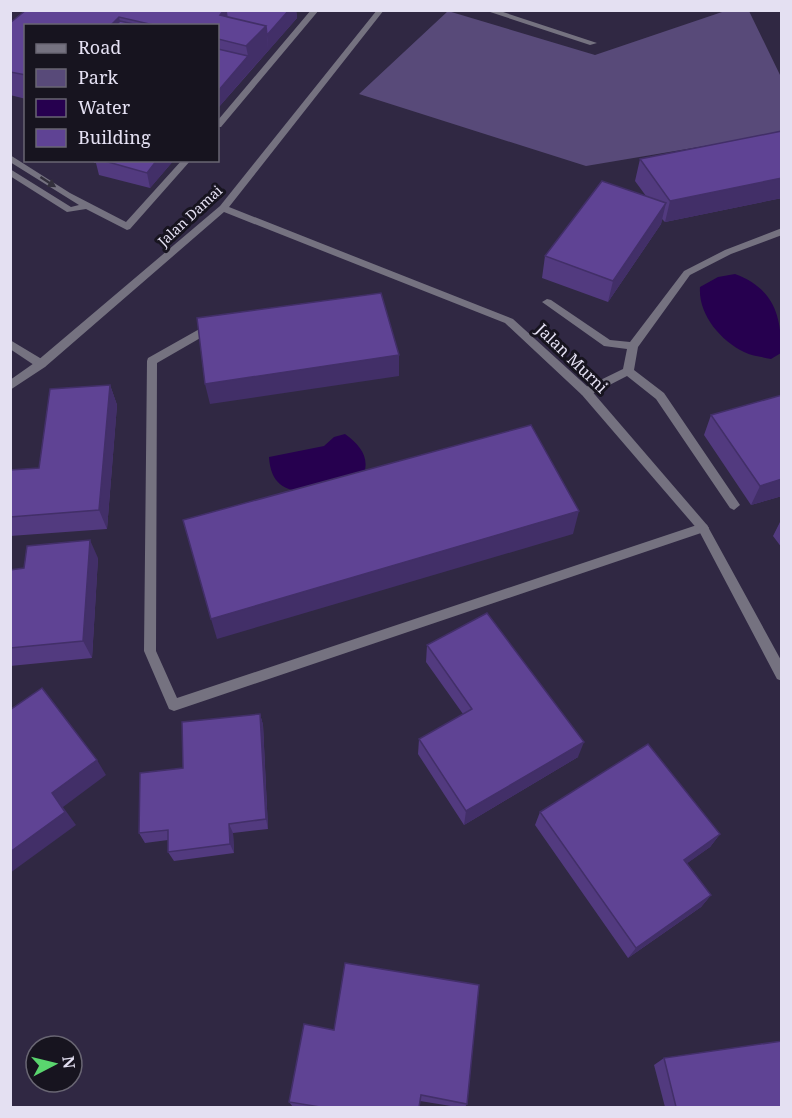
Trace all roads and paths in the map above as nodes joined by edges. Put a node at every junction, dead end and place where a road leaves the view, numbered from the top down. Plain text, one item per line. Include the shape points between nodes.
1 (316, 10) edge
2 (381, 10) edge
3 (487, 10) edge
4 (593, 43) dead end
5 (219, 124) edge
6 (10, 158) edge
7 (185, 162) edge
8 (10, 172) edge
9 (86, 206) junction
10 (223, 208) junction
11 (782, 231) edge
12 (547, 302) dead end
13 (230, 326) edge
14 (10, 344) edge
15 (633, 346) junction
16 (41, 364) junction
17 (628, 371) junction
18 (10, 386) edge
19 (586, 392) junction
20 (734, 505) dead end
21 (703, 528) junction
22 (782, 675) edge

1 - 5 street
2 - 10 street, Jalan Damai
3 - 4 street
6 -> 9 street
7 - 9 street via 127,226
8 - 9 street via 70,210
10 - 16 street, Jalan Damai
10 - 19 street, Jalan Murni via 509,321
11 - 15 street via 687,273
12 - 15 street via 608,343
13 - 21 street via 207,330 152,361 150,651 174,705
14 - 16 street
15 - 17 street
16 - 18 street, Jalan Damai
17 - 19 street
17 - 20 street via 660,396
19 - 21 street, Jalan Murni
21 - 22 street, Jalan Murni

